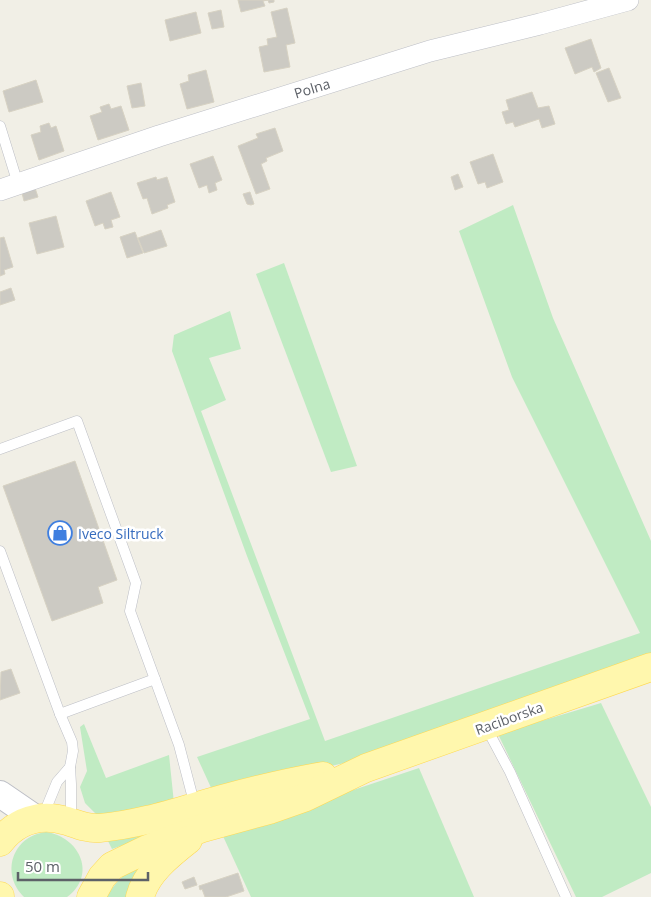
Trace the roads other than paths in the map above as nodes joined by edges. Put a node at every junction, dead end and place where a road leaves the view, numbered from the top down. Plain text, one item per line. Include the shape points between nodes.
1 (628, 0) edge
2 (0, 126) edge
3 (9, 187) edge
4 (0, 449) edge
5 (0, 551) edge
6 (651, 667) edge
7 (155, 679) junction
8 (60, 714) junction
9 (485, 726) junction
10 (70, 767) junction
11 (0, 794) edge
12 (39, 818) junction
13 (199, 818) junction
14 (79, 826) junction
15 (0, 842) edge
16 (96, 887) edge
17 (140, 897) edge
18 (566, 897) edge

1 - 3 street, Polna via 430,51 168,133
2 - 3 lane
4 - 7 lane via 77,421 136,583 130,611
5 - 8 lane
6 - 9 main road, Raciborska
7 - 8 lane
7 - 13 lane via 179,745
8 - 10 lane via 73,747
9 - 13 main road, Raciborska via 366,768 306,797 269,810
9 - 18 lane via 510,772
10 - 12 lane via 56,782
10 - 14 lane
11 - 12 street
12 - 14 main road, Raciborska via 52,817
12 - 15 main road via 12,828
13 - 14 main road, Raciborska via 172,814 128,824
13 - 16 main road, Raciborska via 112,866
13 - 17 main road via 148,879
14 - 16 main road via 93,842

